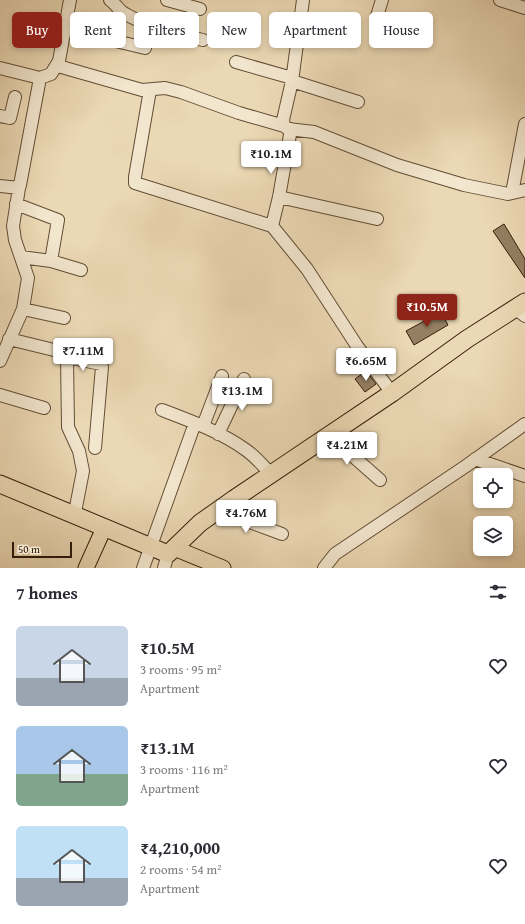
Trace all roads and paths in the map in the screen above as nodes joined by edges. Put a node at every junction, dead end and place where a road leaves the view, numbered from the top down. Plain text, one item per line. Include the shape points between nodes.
1 (70, 0) edge
2 (110, 0) edge
3 (167, 0) edge
4 (303, 0) edge
5 (382, 0) edge
6 (500, 0) edge
7 (525, 8) edge
8 (200, 9) dead end
9 (378, 12) edge
10 (65, 29) junction
11 (203, 40) dead end
12 (134, 45) edge
13 (236, 62) dead end
14 (58, 66) junction
15 (0, 68) edge
16 (40, 78) junction
17 (292, 79) junction
18 (150, 90) junction
19 (15, 97) dead end
20 (358, 102) dead end
21 (0, 116) edge
22 (525, 124) edge
23 (288, 128) junction
24 (0, 186) edge
25 (19, 188) junction
26 (525, 190) edge
27 (512, 193) junction
28 (279, 197) junction
29 (16, 204) junction
30 (377, 219) dead end
31 (272, 226) junction
32 (21, 257) junction
33 (50, 261) junction
34 (81, 270) dead end
35 (23, 309) junction
36 (522, 309) edge
37 (64, 318) dead end
38 (8, 339) junction
39 (67, 357) junction
40 (0, 360) edge
41 (222, 376) dead end
42 (244, 379) dead end
43 (392, 393) junction
44 (0, 395) edge
45 (44, 408) dead end
46 (162, 410) dead end
47 (199, 424) junction
48 (525, 424) edge
49 (513, 433) junction
50 (218, 434) junction
51 (329, 435) junction
52 (525, 436) edge
53 (95, 448) dead end
54 (475, 460) junction
55 (271, 474) junction
56 (0, 476) edge
57 (525, 476) edge
58 (380, 480) dead end
59 (0, 484) edge
60 (76, 508) junction
61 (218, 510) junction
62 (104, 528) junction
63 (282, 534) dead end
64 (151, 543) junction
65 (169, 557) edge
66 (86, 568) edge
67 (143, 568) edge
68 (204, 568) edge
69 (223, 568) edge
70 (324, 568) edge

1 - 10 street
2 - 11 street via 121,11 133,17 181,35
3 - 8 street
4 - 17 street
5 - 9 street
6 - 7 street
10 - 12 street
10 - 14 street
13 - 17 street
14 - 16 street via 51,74
14 - 18 street via 123,86
15 - 16 street
16 - 25 street
17 - 20 street
17 - 23 street via 283,120
18 - 23 street via 165,88 181,92
18 - 31 street via 135,183
19 - 21 street via 10,118
22 - 27 street
23 - 27 street via 314,132 423,173 495,192
23 - 28 street
24 - 25 street
25 - 29 street
26 - 27 street
28 - 30 street
28 - 31 street
29 - 32 street via 14,233
29 - 33 street via 58,220
31 - 43 street via 307,269 357,346
32 - 33 street
32 - 35 street via 28,278
33 - 34 street
35 - 37 street
35 - 38 street
36 - 43 highway via 467,339
38 - 39 street via 58,351
38 - 40 street
39 - 53 street via 98,362 102,367
39 - 60 street via 68,427 79,451 82,471
41 - 47 street
42 - 50 street
43 - 51 highway
44 - 45 street
46 - 47 street
47 - 50 street
47 - 64 street
48 - 49 street
49 - 52 street
49 - 54 street
50 - 55 street via 248,451
51 - 55 highway
51 - 58 street
54 - 57 street
54 - 70 street via 335,554
55 - 61 highway
56 - 60 highway
59 - 62 highway
60 - 64 highway
61 - 63 street
61 - 65 highway via 200,523
62 - 64 highway
62 - 66 main road
64 - 65 highway
64 - 67 street
65 - 68 main road
65 - 69 main road

